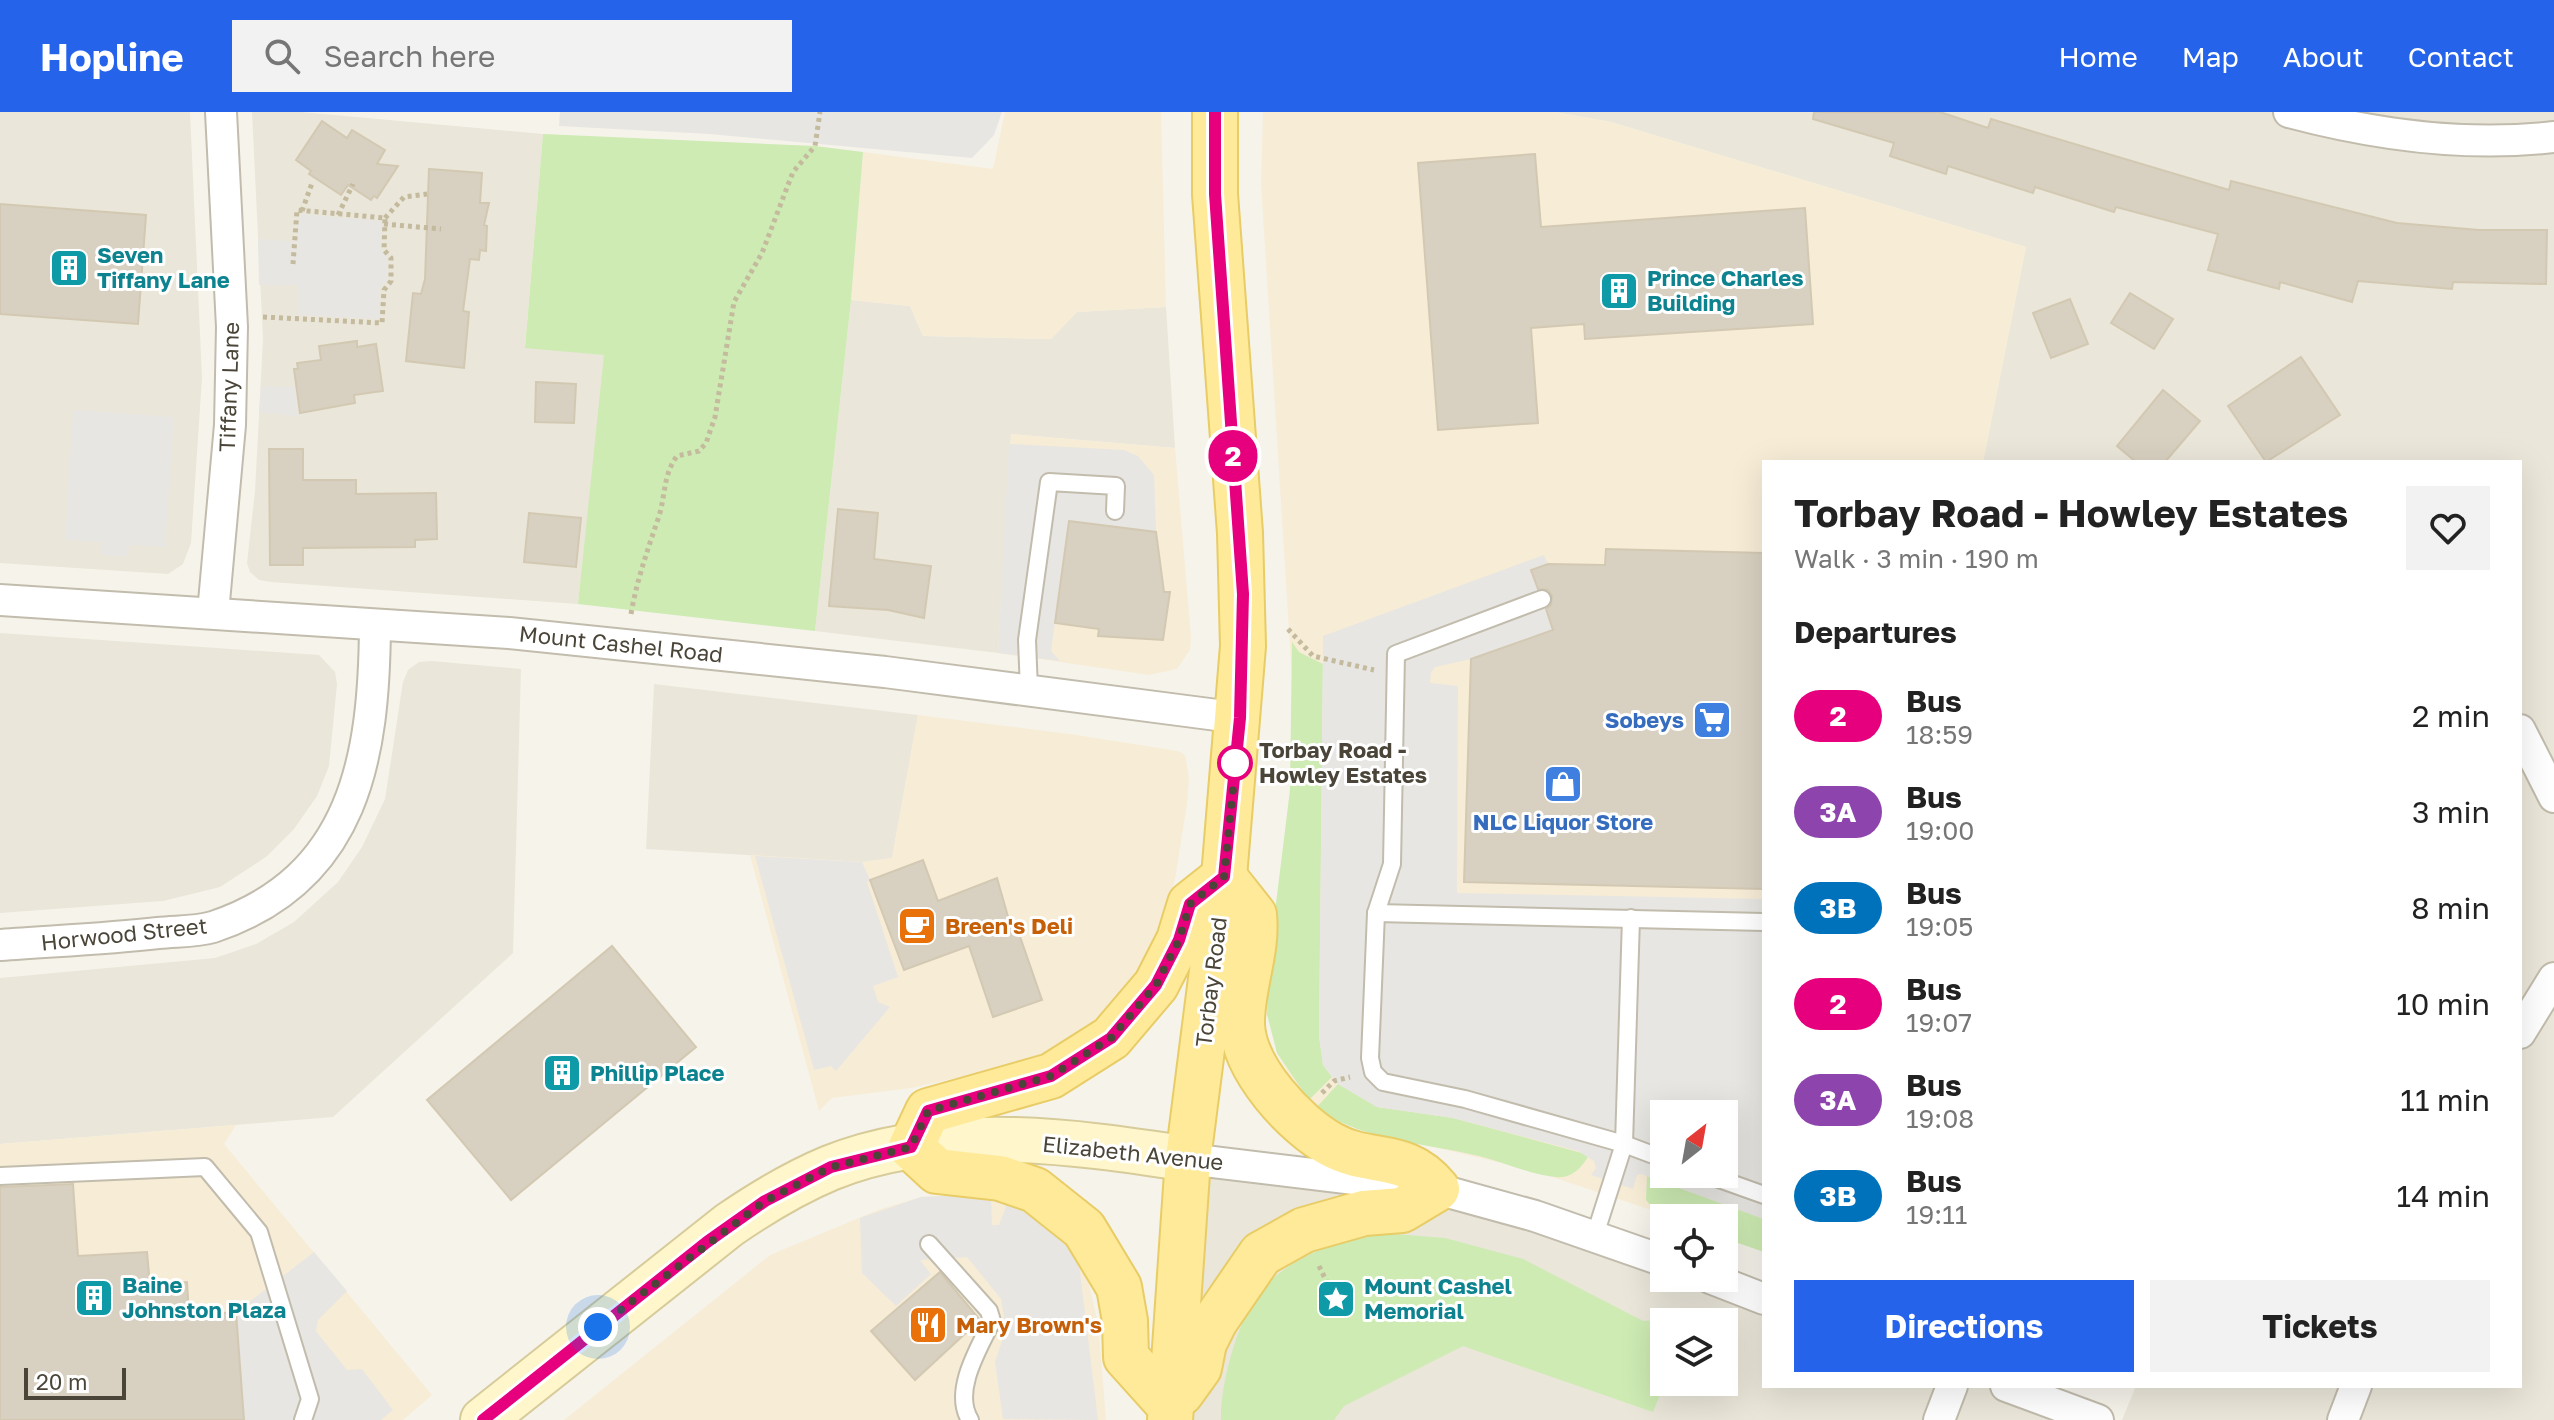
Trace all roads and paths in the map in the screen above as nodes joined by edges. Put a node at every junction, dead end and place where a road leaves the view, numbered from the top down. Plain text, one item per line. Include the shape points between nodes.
1 (221, 112) edge
2 (820, 112) edge
3 (1215, 112) edge
4 (2289, 112) edge
5 (2554, 137) edge
6 (312, 183) dead end
7 (353, 184) dead end
8 (427, 194) dead end
9 (302, 211) junction
10 (338, 215) junction
11 (384, 221) junction
12 (441, 229) dead end
13 (293, 264) dead end
14 (257, 316) dead end
15 (1115, 511) dead end
16 (1542, 599) dead end
17 (0, 600) edge
18 (213, 613) junction
19 (631, 614) dead end
20 (375, 625) junction
21 (1288, 629) dead end
22 (1396, 674) junction
23 (1029, 690) junction
24 (1240, 718) junction
25 (2522, 734) edge
26 (2554, 797) edge
27 (1224, 877) junction
28 (1376, 913) junction
29 (1631, 918) junction
30 (1762, 922) edge
31 (0, 945) edge
32 (2554, 978) edge
33 (2522, 1030) edge
34 (1373, 1072) junction
35 (1317, 1099) dead end
36 (1624, 1144) junction
37 (911, 1147) junction
38 (1650, 1154) edge
39 (1188, 1159) junction
40 (0, 1176) edge
41 (1738, 1186) edge
42 (1437, 1189) junction
43 (1762, 1194) edge
44 (1595, 1235) junction
45 (929, 1244) dead end
46 (1314, 1254) dead end
47 (1650, 1256) edge
48 (1738, 1289) edge
49 (1762, 1298) edge
50 (1336, 1301) dead end
51 (1951, 1388) edge
52 (2011, 1388) edge
53 (2355, 1388) edge
54 (502, 1410) edge
55 (1170, 1414) edge
56 (303, 1420) edge
57 (970, 1420) edge
58 (1939, 1420) edge
59 (2098, 1420) edge
60 (2343, 1420) edge

1 - 18 street, Tiffany Lane via 232,327 230,425
2 - 19 path via 815,146 793,172 762,253 734,302 706,443 699,451 677,456 665,476
3 - 24 main road, Torbay Road via 1215,194 1241,548
4 - 5 street via 2460,141
6 - 9 path
7 - 10 path
8 - 11 path via 404,197
9 - 10 path
9 - 13 path via 297,210
10 - 11 path
11 - 12 path
11 - 14 path via 391,281 384,290 382,323
15 - 23 lane via 1116,486 1049,482 1027,640
16 - 22 lane via 1396,654
17 - 18 street, Mount Cashel Road
18 - 20 street, Mount Cashel Road
20 - 23 street, Mount Cashel Road via 745,656
20 - 31 street, Horwood Street via 367,747 336,836 303,872 265,903 211,928
21 - 22 path via 1323,660
22 - 28 lane via 1392,864
23 - 24 street, Mount Cashel Road
24 - 27 main road, Torbay Road
25 - 26 street
27 - 37 main road via 1190,904 1156,985 1111,1038 1051,1076 928,1111
27 - 39 main road, Torbay Road
27 - 42 main road via 1254,915 1242,1025 1260,1075 1287,1109 1333,1145 1414,1167
28 - 29 lane
28 - 34 lane
29 - 30 lane
29 - 36 lane
32 - 33 street
34 - 35 path via 1334,1081
34 - 36 lane via 1400,1087 1465,1099
36 - 38 lane
36 - 44 lane
37 - 39 main road, Elizabeth Avenue via 1037,1142
37 - 54 main road, Elizabeth Avenue via 831,1167 765,1201 717,1234
37 - 55 main road via 937,1171 1000,1178 1035,1190 1084,1229 1119,1287 1126,1357
39 - 42 street, Elizabeth Avenue
39 - 55 main road, Torbay Road
40 - 56 lane via 205,1167 259,1232 310,1399
41 - 43 lane
42 - 44 street, Elizabeth Avenue
42 - 55 main road via 1402,1210 1364,1213 1304,1230 1261,1254 1215,1321 1199,1368
44 - 47 street, Elizabeth Avenue
45 - 57 lane via 989,1311 992,1321 965,1385
46 - 50 path
48 - 49 street
51 - 58 street
52 - 59 street
53 - 60 street

